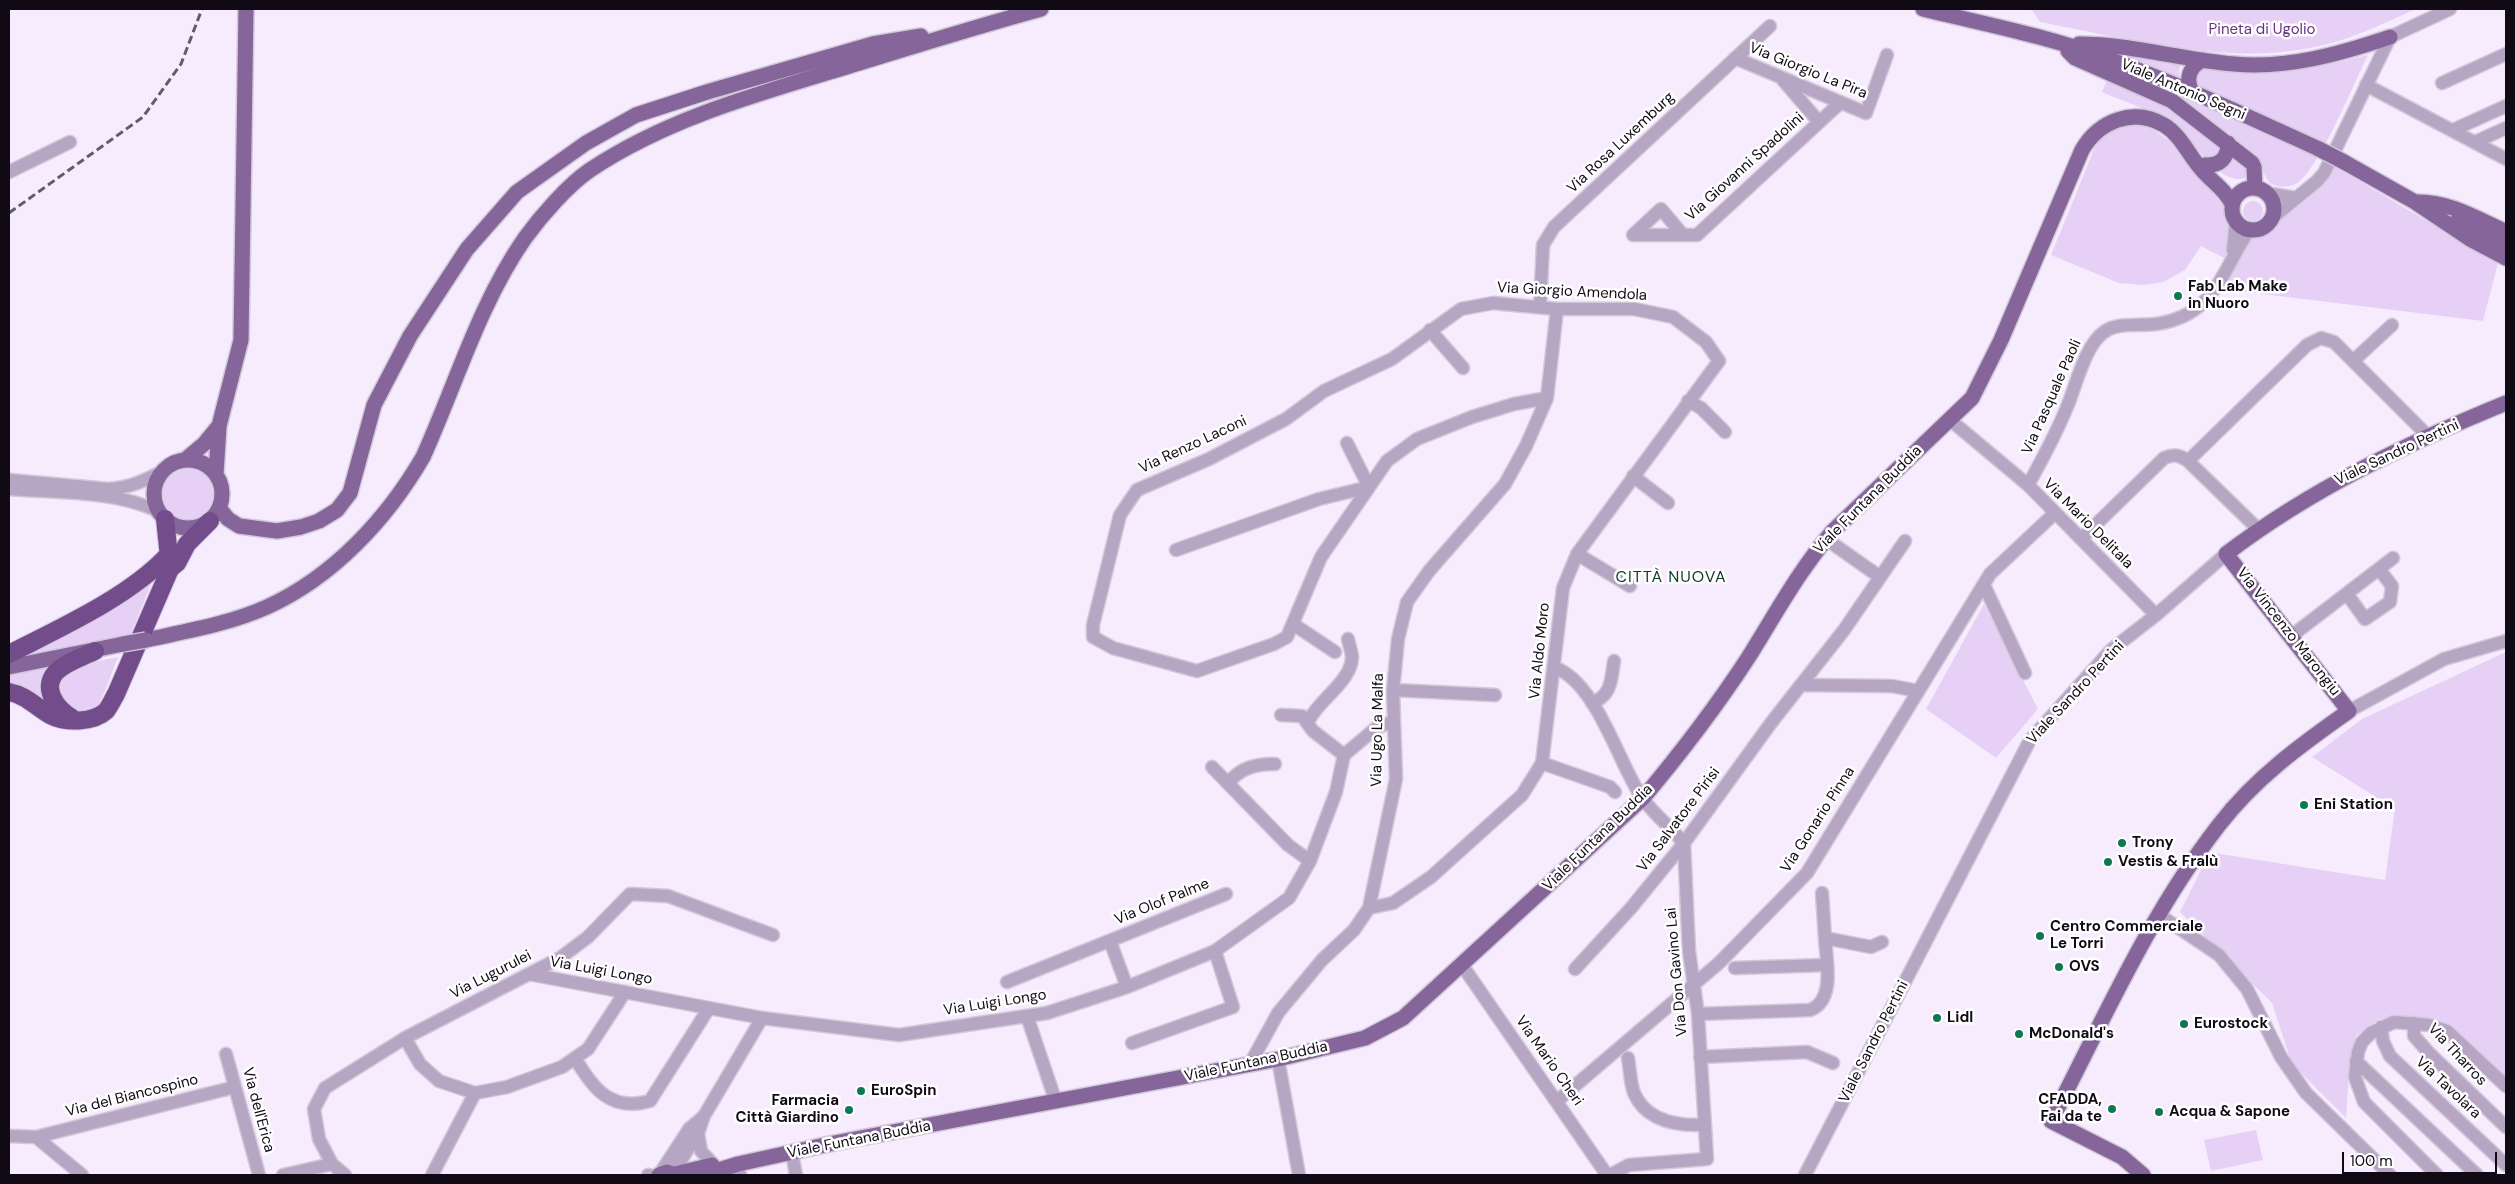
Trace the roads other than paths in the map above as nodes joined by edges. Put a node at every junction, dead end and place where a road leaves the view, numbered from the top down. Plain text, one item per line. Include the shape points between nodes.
1 (246, 9) edge
2 (1041, 9) edge
3 (1923, 9) edge
4 (2450, 9) edge
5 (1770, 26) dead end
6 (976, 27) junction
7 (2390, 37) junction
8 (2060, 43) junction
9 (2506, 54) edge
10 (1887, 55) dead end
11 (1735, 58) junction
12 (2203, 60) junction
13 (1781, 78) junction
14 (2442, 83) dead end
15 (2366, 85) junction
16 (2192, 92) junction
17 (1840, 103) junction
18 (2506, 106) edge
19 (1819, 122) junction
20 (2506, 128) edge
21 (2453, 130) junction
22 (70, 142) dead end
23 (2475, 142) junction
24 (2228, 143) junction
25 (2184, 146) junction
26 (2506, 159) edge
27 (2205, 165) junction
28 (9, 172) edge
29 (2255, 190) junction
30 (2296, 198) junction
31 (2232, 204) junction
32 (2421, 206) junction
33 (2271, 219) junction
34 (2236, 221) junction
35 (2257, 230) junction
36 (2506, 232) edge
37 (1683, 235) junction
38 (2506, 246) edge
39 (2506, 258) edge
40 (2231, 260) junction
41 (1540, 307) junction
42 (1557, 309) junction
43 (2392, 325) dead end
44 (1430, 330) junction
45 (1719, 361) joint
46 (2353, 361) junction
47 (1463, 368) dead end
48 (1547, 398) junction
49 (1688, 401) junction
50 (2506, 403) edge
51 (1949, 419) junction
52 (219, 426) junction
53 (1725, 432) dead end
54 (2429, 437) junction
55 (1347, 443) dead end
56 (185, 460) junction
57 (2188, 461) junction
58 (163, 471) junction
59 (216, 474) junction
60 (1633, 476) junction
61 (9, 480) edge
62 (2028, 485) junction
63 (1369, 487) junction
64 (9, 489) edge
65 (1329, 498) junction
66 (1668, 503) dead end
67 (2055, 513) junction
68 (214, 514) junction
69 (1352, 514) junction
70 (162, 515) junction
71 (2258, 529) junction
72 (1826, 538) junction
73 (2081, 539) junction
74 (1905, 541) dead end
75 (1176, 550) dead end
76 (1577, 554) junction
77 (2226, 554) junction
78 (2393, 558) dead end
79 (169, 562) junction
80 (2379, 569) junction
81 (1880, 578) junction
82 (1984, 585) junction
83 (1630, 586) dead end
84 (2347, 594) junction
85 (2156, 615) junction
86 (1293, 624) junction
87 (2290, 637) junction
88 (1348, 639) dead end
89 (2506, 640) edge
90 (95, 651) junction
91 (1335, 652) dead end
92 (9, 654) edge
93 (1614, 661) dead end
94 (9, 667) edge
95 (1554, 667) junction
96 (2025, 673) dead end
97 (1801, 685) junction
98 (1393, 690) junction
99 (1918, 691) junction
100 (9, 692) edge
101 (1496, 695) dead end
102 (1592, 702) junction
103 (2350, 711) junction
104 (1281, 715) dead end
105 (76, 721) junction
106 (1394, 721) junction
107 (1308, 722) junction
108 (1344, 755) junction
109 (1542, 763) junction
110 (1275, 764) dead end
111 (1212, 767) dead end
112 (1228, 783) junction
113 (1615, 792) dead end
114 (1643, 798) junction
115 (1684, 843) junction
116 (1310, 860) junction
117 (1226, 894) dead end
118 (1822, 894) dead end
119 (1369, 908) junction
120 (2158, 914) junction
121 (773, 935) dead end
122 (1825, 938) junction
123 (1110, 941) junction
124 (1882, 942) dead end
125 (1215, 952) junction
126 (1462, 965) junction
127 (1826, 965) junction
128 (1735, 968) dead end
129 (1575, 969) dead end
130 (529, 974) junction
131 (1007, 982) dead end
132 (1695, 985) junction
133 (1127, 987) junction
134 (625, 992) junction
135 (709, 1008) junction
136 (1698, 1014) junction
137 (1027, 1016) junction
138 (762, 1018) junction
139 (2414, 1023) junction
140 (2381, 1027) junction
141 (405, 1038) junction
142 (1132, 1043) dead end
143 (226, 1054) dead end
144 (1700, 1057) junction
145 (575, 1058) junction
146 (1278, 1058) junction
147 (1628, 1058) dead end
148 (2356, 1061) junction
149 (1834, 1063) dead end
150 (1250, 1064) junction
151 (2506, 1086) edge
152 (235, 1087) junction
153 (475, 1093) junction
154 (1557, 1101) junction
155 (1056, 1102) junction
156 (703, 1117) junction
157 (1704, 1125) junction
158 (2506, 1127) edge
159 (698, 1133) junction
160 (9, 1136) edge
161 (36, 1137) junction
162 (792, 1153) junction
163 (332, 1164) junction
164 (2506, 1165) edge
165 (708, 1170) edge
166 (739, 1170) edge
167 (82, 1175) edge
168 (259, 1175) edge
169 (283, 1175) edge
170 (345, 1175) edge
171 (432, 1175) edge
172 (671, 1175) edge
173 (796, 1175) edge
174 (1299, 1175) edge
175 (1608, 1175) edge
176 (1805, 1175) edge
177 (2143, 1175) edge
178 (2390, 1175) edge
179 (2437, 1175) edge
180 (2477, 1175) edge

1 - 52 main road via 241,340
2 - 6 main road
3 - 8 main road, Viale Antonio Segni
4 - 7 street
5 - 11 street, Via Rosa Luxemburg
6 - 68 main road via 873,44 716,89 636,115 586,142 517,192 467,249 410,336 374,405 350,493 337,510 320,521 277,531 240,526
6 - 90 main road, bridge via 785,85 663,128 588,171 554,203 526,238 500,280 423,457 408,483 358,543 319,575 268,607 226,622
7 - 12 main road via 2344,53 2305,61 2235,65
7 - 15 street
8 - 12 main road via 2093,44
8 - 16 main road, Viale Antonio Segni
8 - 24 main road via 2075,58 2172,101
9 - 14 street
10 - 17 street, Via Giorgio La Pira via 1866,113
11 - 13 street, Via Giorgio La Pira
11 - 41 street, Via Rosa Luxemburg via 1554,227 1543,245
12 - 16 main road via 2190,73
13 - 17 street, Via Giorgio La Pira
13 - 19 street
15 - 21 street
15 - 30 street via 2324,173
16 - 32 main road, Viale Antonio Segni, bridge via 2319,149
17 - 19 street, Via Giovanni Spadolini
18 - 21 street
19 - 37 street, Via Giovanni Spadolini via 1697,235
20 - 23 street
21 - 23 street
22 - 28 street
23 - 26 street
24 - 27 main road via 2222,160
24 - 29 main road via 2254,167
25 - 27 main road, Viale Funtana Buddia
25 - 31 main road, Viale Funtana Buddia via 2201,169 2227,194
25 - 51 main road, Viale Funtana Buddia via 2164,125 2129,116 2111,121 2088,139 1985,375 1972,398
27 - 29 main road, Viale Funtana Buddia via 2213,173
29 - 30 street, Viale Funtana Buddia
29 - 31 main road
29 - 33 main road via 2274,208
30 - 33 street
31 - 34 main road
32 - 36 main road via 2432,201 2463,210
32 - 38 main road, Viale Antonio Segni
32 - 39 main road, Viale Antonio Segni via 2470,239
33 - 35 main road
34 - 35 main road via 2245,228
34 - 40 street, Via Pasquale Paoli
35 - 40 street, Via Pasquale Paoli via 2248,232
37 - 37 street, Via Giovanni Spadolini via 1632,235 1661,209
40 - 62 street, Via Pasquale Paoli via 2210,298 2198,308 2157,324 2116,327 2104,331 2094,341 2047,450
41 - 42 street, Via Giorgio Amendola
41 - 44 street, Via Giorgio Amendola via 1493,304 1461,309
42 - 45 street, Via Giorgio Amendola via 1634,309 1673,317 1706,342
42 - 48 street, Via Ugo La Malfa
43 - 46 street
44 - 47 street
44 - 86 street, Via Renzo Laconi via 1392,359 1324,391 1286,419 1209,459 1137,490 1120,515 1093,625 1093,637 1113,648 1197,671 1274,644 1287,637
45 - 49 street, Via Aldo Moro
46 - 54 street
46 - 57 street via 2334,342 2321,338 2307,345
48 - 63 street, Via Renzo Laconi via 1480,414 1417,439 1387,461
48 - 98 street, Via Ugo La Malfa via 1505,484 1429,571 1408,602 1398,639
49 - 53 street via 1701,408
49 - 60 street, Via Aldo Moro
50 - 54 main road, Viale Sandro Pertini
51 - 62 street, Via Mario Delitala
51 - 72 main road, Viale Funtana Buddia
52 - 56 main road
52 - 59 main road
54 - 71 main road, Viale Sandro Pertini via 2329,485
55 - 63 street
56 - 58 main road via 169,465
56 - 59 main road via 202,463
57 - 71 street
57 - 73 street via 2178,455 2164,458
58 - 61 street via 137,485 108,489
58 - 70 main road via 156,481 154,493
59 - 68 main road via 222,490
60 - 66 street
60 - 76 street, Via Aldo Moro
62 - 67 street, Via Mario Delitala
63 - 65 street
63 - 69 street, Via Renzo Laconi
64 - 70 street via 122,498 142,503
65 - 69 street via 1343,502
65 - 75 street
67 - 73 street, Via Mario Delitala
67 - 82 street, Via Gonario Pinna via 1990,574
68 - 70 main road via 201,526 182,528
68 - 79 highway via 187,544 177,563
69 - 86 street, Via Renzo Laconi via 1322,557
70 - 79 highway via 169,544
71 - 77 main road, Viale Sandro Pertini
72 - 81 street
72 - 114 main road, Viale Funtana Buddia via 1747,660
73 - 85 street, Via Mario Delitala
74 - 81 street, Via Salvatore Pirisi
76 - 83 street
76 - 95 street, Via Aldo Moro via 1563,588
77 - 85 street, Viale Sandro Pertini
77 - 87 main road, Via Vincenzo Marongiu
78 - 80 street
79 - 92 highway via 70,622
79 - 105 highway via 116,694 106,710 93,718
80 - 84 street
80 - 84 street via 2392,586 2390,602 2365,619
81 - 97 street, Via Salvatore Pirisi
82 - 96 street
82 - 99 street, Via Gonario Pinna
84 - 87 street
85 - 176 street, Viale Sandro Pertini via 2111,650 2030,740
86 - 91 street
87 - 103 main road, Via Vincenzo Marongiu
88 - 107 street via 1352,659 1348,671 1334,691 1313,711
89 - 103 street via 2444,659
90 - 94 main road
90 - 105 highway via 61,668 50,686 56,706
93 - 102 street via 1610,690 1603,698
95 - 102 street via 1566,672
95 - 109 street, Via Aldo Moro
97 - 99 street via 1892,686
97 - 115 street, Via Salvatore Pirisi
98 - 101 street
98 - 106 street, Via Ugo La Malfa
99 - 132 street, Via Gonario Pinna via 1807,873 1720,964
100 - 105 highway via 31,700 51,716
102 - 114 street
103 - 120 main road via 2295,748 2257,783 2219,824
104 - 107 street via 1302,716
106 - 108 street via 1376,728
106 - 119 street, Via Ugo La Malfa via 1396,779
107 - 108 street via 1313,731
108 - 116 street, Via Luigi Longo via 1336,792
109 - 113 street via 1610,787
109 - 119 street, Via Aldo Moro via 1522,795 1431,877 1393,903
110 - 112 street via 1250,766 1238,771
111 - 112 street
112 - 116 street via 1288,845
114 - 115 street
114 - 126 main road, Viale Funtana Buddia
115 - 129 street, Via Salvatore Pirisi
115 - 132 street, Via Don Gavino Lai via 1689,951
116 - 125 street, Via Luigi Longo via 1289,898
117 - 123 street, Via Olof Palme
118 - 122 street
119 - 150 street, Via Ugo La Malfa via 1354,930 1322,960 1278,1013
120 - 177 main road via 2051,1121 2122,1157
120 - 178 street via 2219,955 2247,989 2281,1057 2306,1093
121 - 130 street, Via Lugurulei via 668,896 630,894 588,937 560,958
122 - 124 street via 1871,947
122 - 127 street
123 - 131 street, Via Olof Palme
123 - 133 street, Via Olof Palme
125 - 133 street, Via Luigi Longo
125 - 142 street via 1233,1006
126 - 146 main road, Viale Funtana Buddia via 1403,1018 1378,1033
126 - 154 street, Via Mario Cheri
127 - 128 street
127 - 136 street via 1827,992 1818,1007 1810,1010
130 - 134 street, Via Luigi Longo
130 - 141 street, Via Lugurulei
132 - 136 street, Via Don Gavino Lai
132 - 154 street, Via Gonario Pinna
133 - 137 street, Via Luigi Longo via 1047,1013
134 - 135 street, Via Luigi Longo
134 - 145 street via 588,1049
135 - 138 street, Via Luigi Longo
135 - 145 street via 650,1101 633,1105 609,1099 589,1081
136 - 144 street, Via Don Gavino Lai
137 - 138 street, Via Luigi Longo via 899,1034
137 - 155 street
138 - 156 street
139 - 140 street via 2394,1022
139 - 151 street via 2447,1031
139 - 158 street, Via Tharros via 2414,1036 2429,1053
140 - 148 street via 2362,1042
140 - 164 street, Via Tavolara via 2390,1056
141 - 153 street via 420,1064 439,1081
141 - 163 street, Via Lugurulei via 325,1088 314,1109 319,1139
143 - 152 street, Via dell'Erica
144 - 149 street via 1807,1052
144 - 157 street, Via Don Gavino Lai
145 - 153 street via 562,1067 506,1087
146 - 150 main road, Viale Funtana Buddia
146 - 174 street
147 - 157 street via 1634,1093 1652,1114 1681,1126
148 - 179 street via 2355,1077 2364,1102
148 - 180 street
150 - 155 main road, Viale Funtana Buddia
152 - 161 street, Via del Biancospino
152 - 168 street, Via dell'Erica
153 - 171 street
154 - 175 street, Via Mario Cheri
155 - 162 main road, Viale Funtana Buddia
156 - 159 street
156 - 172 street via 689,1128
157 - 175 street, Via Don Gavino Lai via 1707,1159 1629,1165
159 - 165 street
159 - 172 street
160 - 161 street, Via del Biancospino
161 - 167 street
162 - 166 main road, Viale Funtana Buddia
162 - 173 street
163 - 169 street
163 - 170 street, Via Lugurulei
165 - 166 main road, Viale Funtana Buddia
165 - 172 main road, Viale Funtana Buddia

